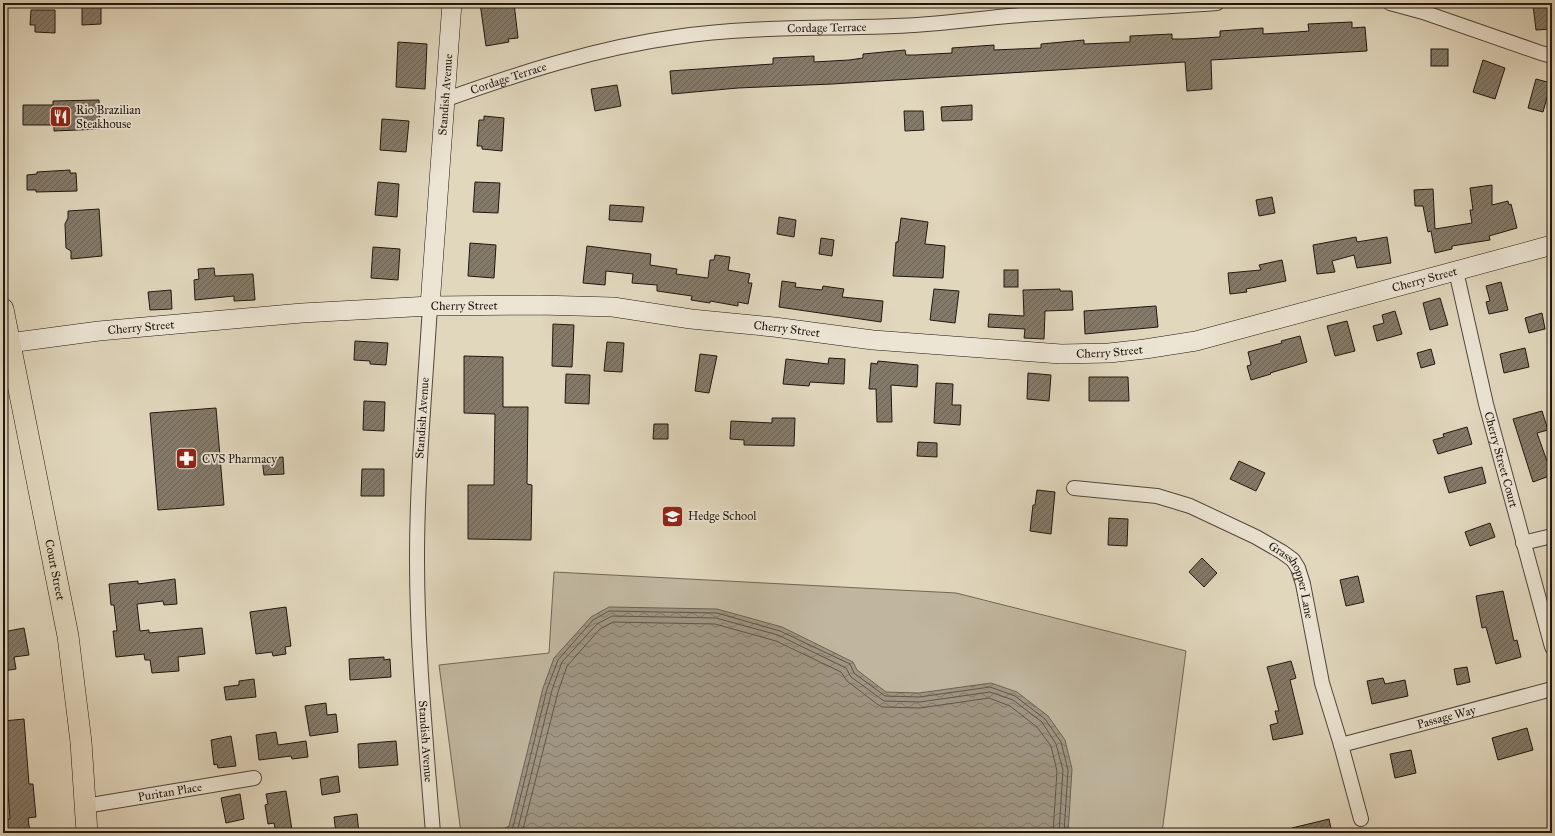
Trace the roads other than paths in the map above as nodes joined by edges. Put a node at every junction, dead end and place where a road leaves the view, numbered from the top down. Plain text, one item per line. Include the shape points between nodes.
1 (452, 3) edge
2 (1217, 3) edge
3 (1390, 3) edge
4 (1022, 9) edge
5 (1552, 56) edge
6 (444, 100) junction
7 (1552, 245) edge
8 (1456, 271) junction
9 (430, 306) junction
10 (3, 309) edge
11 (9, 343) junction
12 (1074, 488) dead end
13 (1552, 536) edge
14 (1523, 543) junction
15 (1552, 647) edge
16 (1552, 689) edge
17 (1342, 745) junction
18 (254, 778) dead end
19 (85, 806) junction
20 (1361, 819) dead end
21 (87, 833) edge
22 (433, 833) edge

1 - 6 main road, Standish Avenue
2 - 4 street, Cordage Terrace via 1147,9
3 - 5 street
4 - 6 street, Cordage Terrace via 897,26 760,30 677,37 617,47 549,65
6 - 9 main road, Standish Avenue
7 - 8 main road, Cherry Street
8 - 9 main road, Cherry Street via 1196,341 1109,353 1061,354 873,340 691,319 613,307
8 - 14 street, Cherry Street Court via 1486,404
9 - 11 main road, Cherry Street via 192,322
9 - 22 street, Standish Avenue via 418,473 417,560 419,640
10 - 11 main road, Court Street
11 - 19 main road, Court Street via 68,636 81,742
12 - 17 street, Grasshopper Lane via 1157,496 1190,506 1256,537 1293,560 1303,584 1322,683
13 - 14 street
14 - 15 street, Cherry Street Court
16 - 17 street, Passage Way
17 - 20 street, Grasshopper Lane
18 - 19 street, Puritan Place
19 - 21 main road, Court Street

